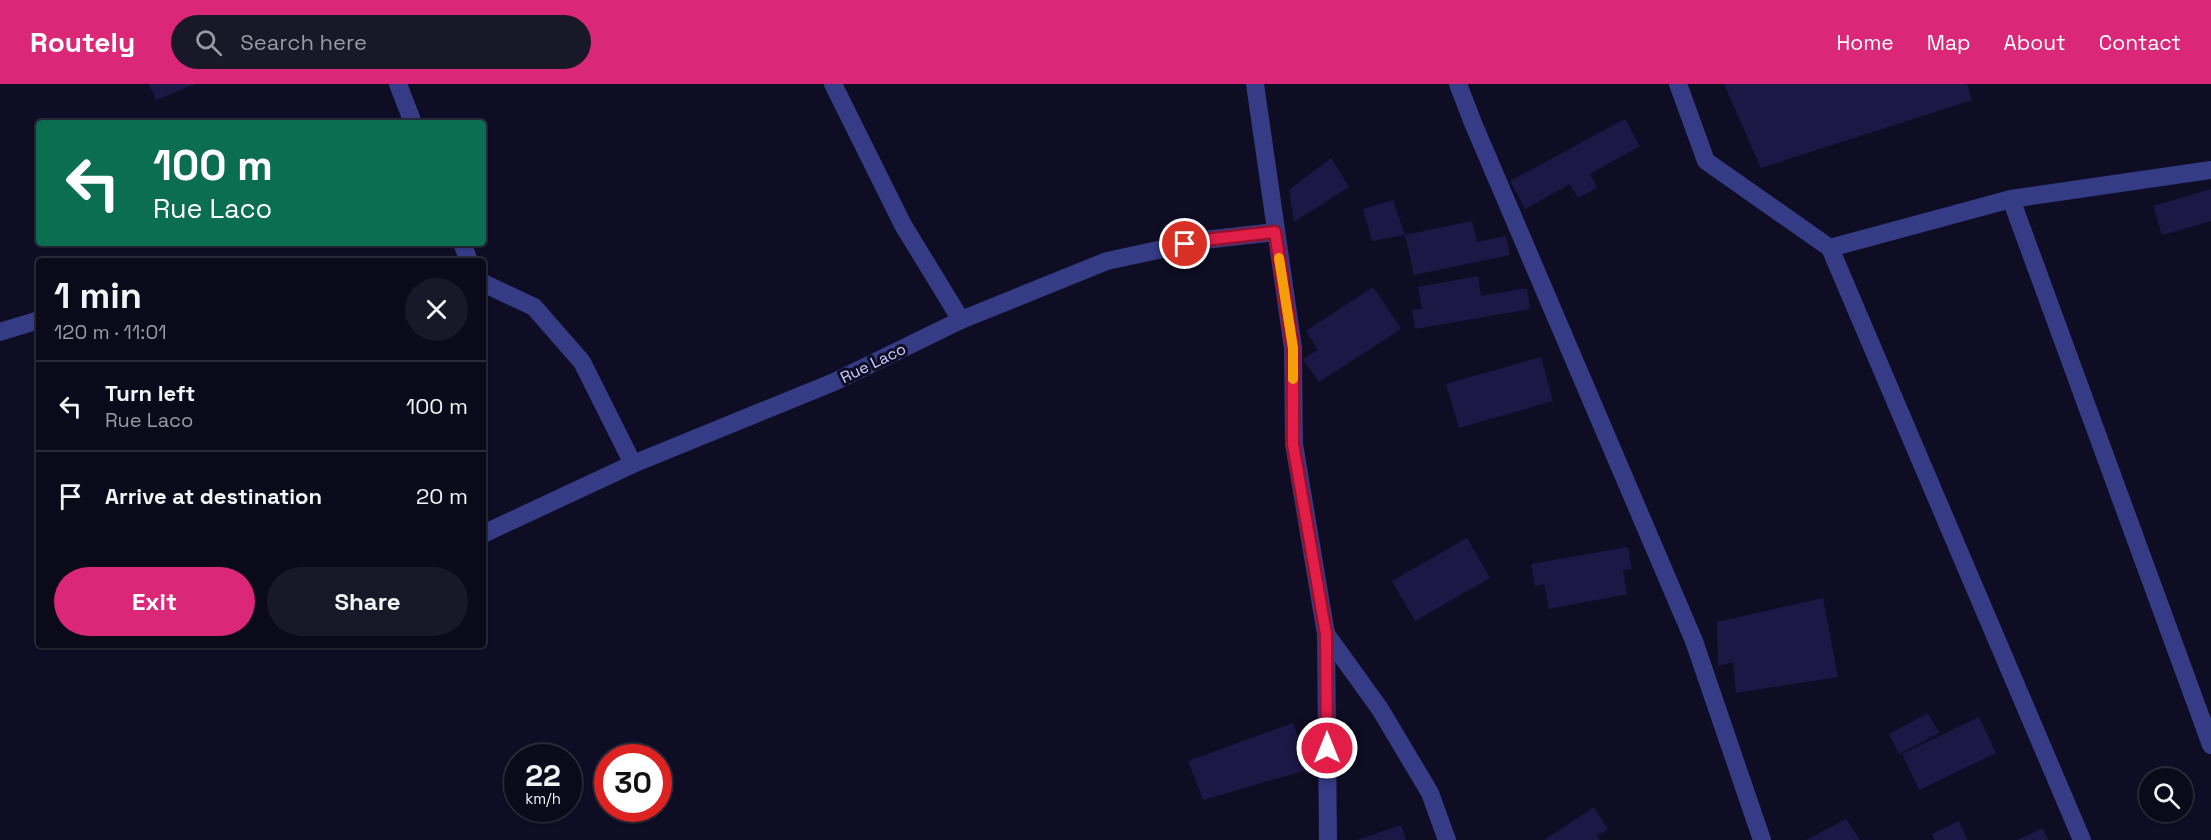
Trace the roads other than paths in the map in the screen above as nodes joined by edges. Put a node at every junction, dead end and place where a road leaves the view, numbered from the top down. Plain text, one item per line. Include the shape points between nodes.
1 (398, 84) edge
2 (833, 84) edge
3 (1255, 84) edge
4 (1458, 84) edge
5 (1677, 84) edge
6 (412, 120) edge
7 (2211, 170) edge
8 (2011, 199) junction
9 (1275, 232) junction
10 (1830, 248) junction
11 (486, 284) edge
12 (960, 320) junction
13 (36, 321) edge
14 (0, 332) edge
15 (633, 464) junction
16 (486, 533) edge
17 (1326, 634) junction
18 (2211, 745) edge
19 (1328, 840) edge
20 (1447, 840) edge
21 (1762, 840) edge
22 (2082, 840) edge

1 - 6 street
2 - 12 street via 903,225
3 - 9 street
4 - 21 street via 1694,641
5 - 10 street via 1706,161
7 - 8 street
8 - 10 street
8 - 18 street
9 - 12 street, Rue Laco via 1204,240 1107,261
9 - 17 street via 1293,348 1293,444
10 - 22 street
11 - 15 street via 534,308 582,362
12 - 15 street, Rue Laco via 834,382
13 - 14 street
15 - 16 street, Rue Laco
17 - 19 street
17 - 20 street via 1380,709 1430,793

